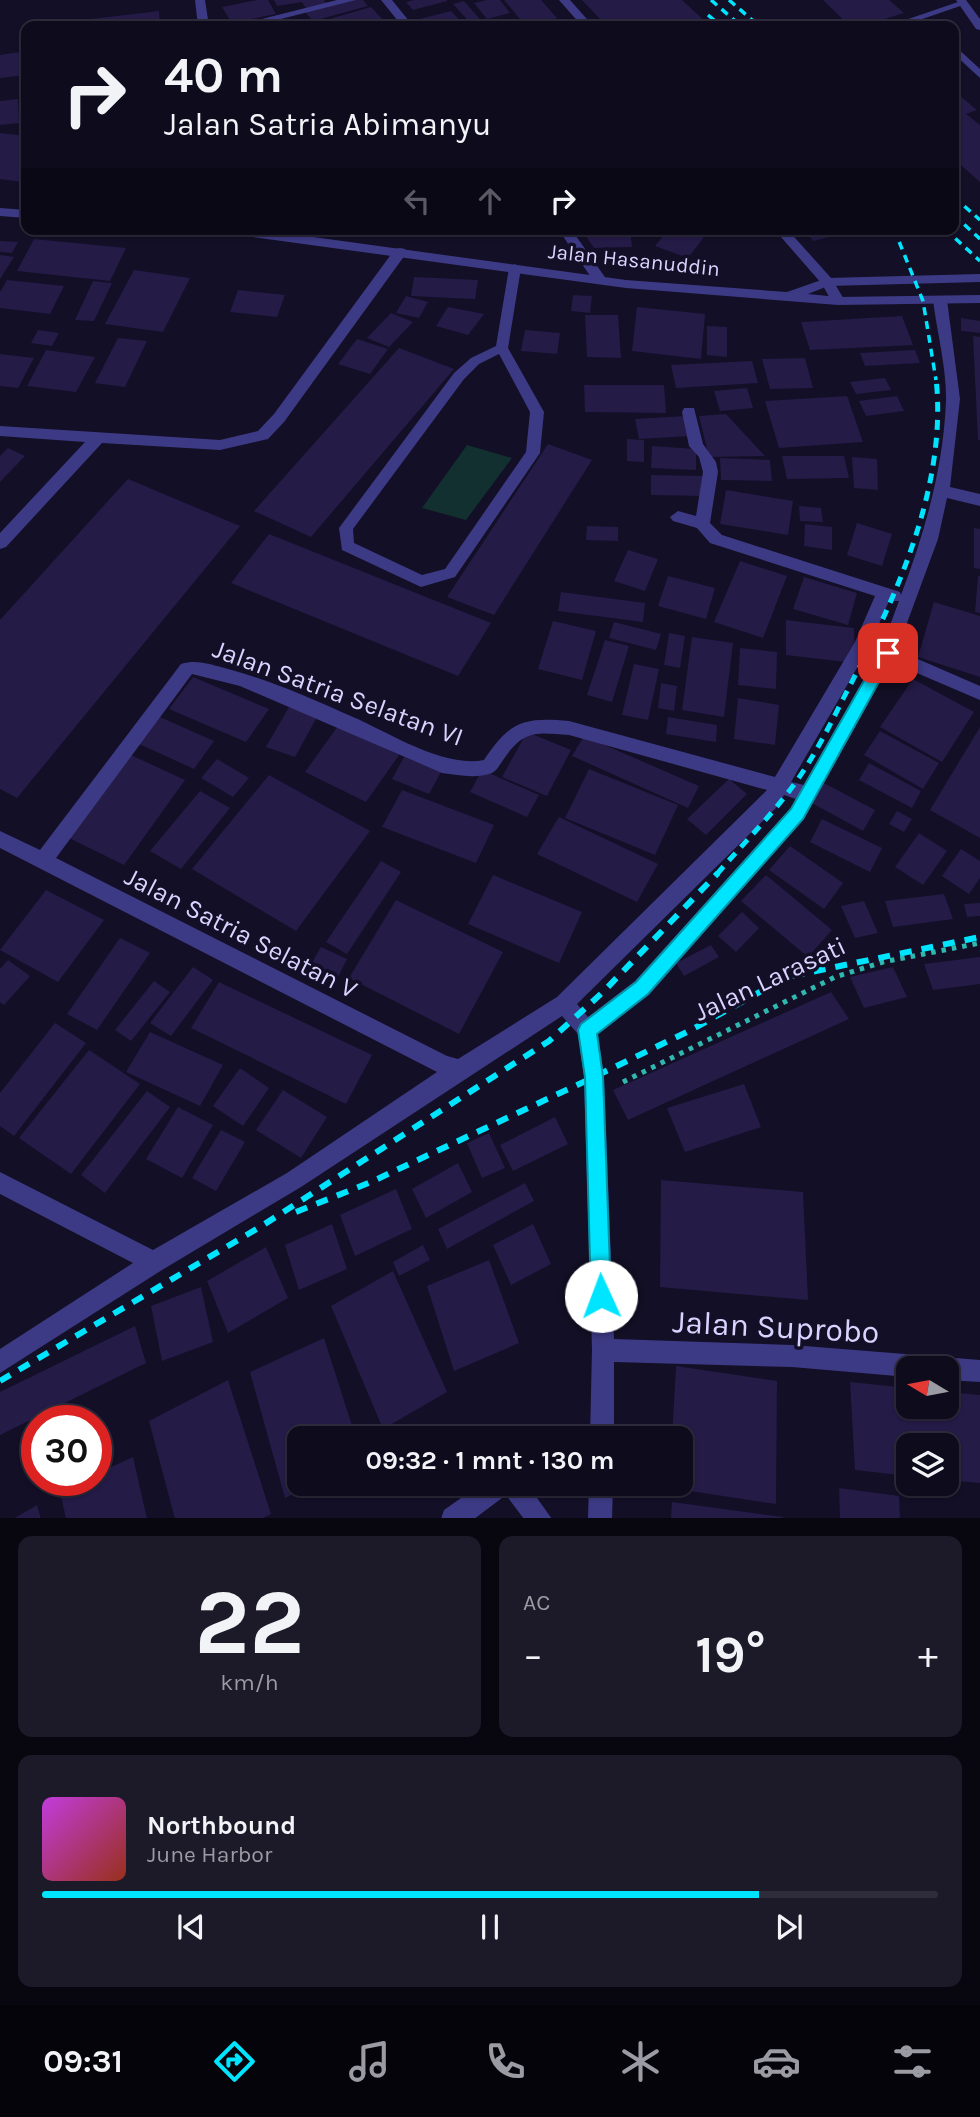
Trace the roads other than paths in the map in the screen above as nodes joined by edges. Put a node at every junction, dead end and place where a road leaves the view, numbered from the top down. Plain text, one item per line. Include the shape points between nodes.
1 (200, 0) edge
2 (351, 0) edge
3 (386, 0) edge
4 (564, 0) edge
5 (961, 2) edge
6 (922, 16) junction
7 (203, 21) edge
8 (261, 21) edge
9 (404, 21) edge
10 (583, 21) edge
11 (907, 21) edge
12 (927, 21) edge
13 (980, 27) edge
14 (959, 53) edge
15 (980, 75) edge
16 (0, 212) edge
17 (21, 214) edge
18 (269, 235) edge
19 (568, 235) edge
20 (785, 235) edge
21 (400, 253) junction
22 (515, 268) junction
23 (980, 278) edge
24 (600, 280) junction
25 (827, 282) junction
26 (792, 295) junction
27 (980, 299) edge
28 (940, 300) junction
29 (838, 301) junction
30 (502, 348) junction
31 (689, 412) dead end
32 (0, 431) edge
33 (98, 438) junction
34 (942, 491) junction
35 (980, 500) edge
36 (678, 517) dead end
37 (702, 524) junction
38 (0, 543) edge
39 (884, 593) junction
40 (907, 600) junction
41 (863, 644) junction
42 (888, 653) junction
43 (980, 693) edge
44 (780, 787) junction
45 (808, 794) junction
46 (0, 839) edge
47 (43, 861) junction
48 (564, 1004) junction
49 (587, 1030) junction
50 (460, 1069) junction
51 (0, 1183) edge
52 (154, 1262) junction
53 (603, 1350) junction
54 (0, 1362) edge
55 (896, 1365) edge
56 (959, 1370) edge
57 (980, 1371) edge
58 (598, 1426) edge
59 (484, 1496) edge
60 (522, 1496) edge
61 (601, 1496) edge
62 (453, 1518) edge
63 (540, 1518) edge
64 (600, 1518) edge

1 - 7 street
2 - 8 street
3 - 9 street
4 - 10 street
5 - 6 lane
5 - 13 street
6 - 11 lane
6 - 12 lane
14 - 15 lane
16 - 17 street
18 - 21 street, Jalan Hasanuddin
19 - 24 street
20 - 25 street
21 - 22 street, Jalan Hasanuddin
21 - 33 street via 262,435 220,444
22 - 24 street, Jalan Hasanuddin
22 - 30 lane
23 - 25 street, Jalan Hasanuddin
24 - 26 street, Jalan Hasanuddin
25 - 26 street, Jalan Hasanuddin
25 - 29 street
26 - 29 street, Jalan Hasanuddin
27 - 28 street, Jalan Hasanuddin
28 - 29 street, Jalan Hasanuddin
28 - 34 street via 953,400
30 - 30 lane via 537,412 533,453 450,573 421,581 347,546 346,528 459,376 475,361
31 - 37 street via 696,446 706,453 712,472
32 - 33 street
33 - 38 street
34 - 35 street
34 - 40 street via 930,540
36 - 37 street
37 - 39 street via 716,539
39 - 40 street
39 - 41 street
40 - 42 street
41 - 42 street
41 - 44 street
42 - 43 street
42 - 45 street
44 - 45 street, Jalan Satria Selatan VI
44 - 47 street, Jalan Satria Selatan VI via 569,728 542,725 524,727 508,736 489,766 442,765 243,680 195,667 187,669
44 - 48 street
45 - 49 street via 797,814 642,988
46 - 47 street, Jalan Satria Selatan V
47 - 50 street, Jalan Satria Selatan V via 444,1065
48 - 49 street
48 - 50 street
49 - 53 street via 594,1096
50 - 52 street via 293,1180
51 - 52 street
52 - 54 street
53 - 55 street, Jalan Suprobo via 792,1356
53 - 58 street
56 - 57 street, Jalan Suprobo
59 - 62 street
60 - 63 street
61 - 64 street

